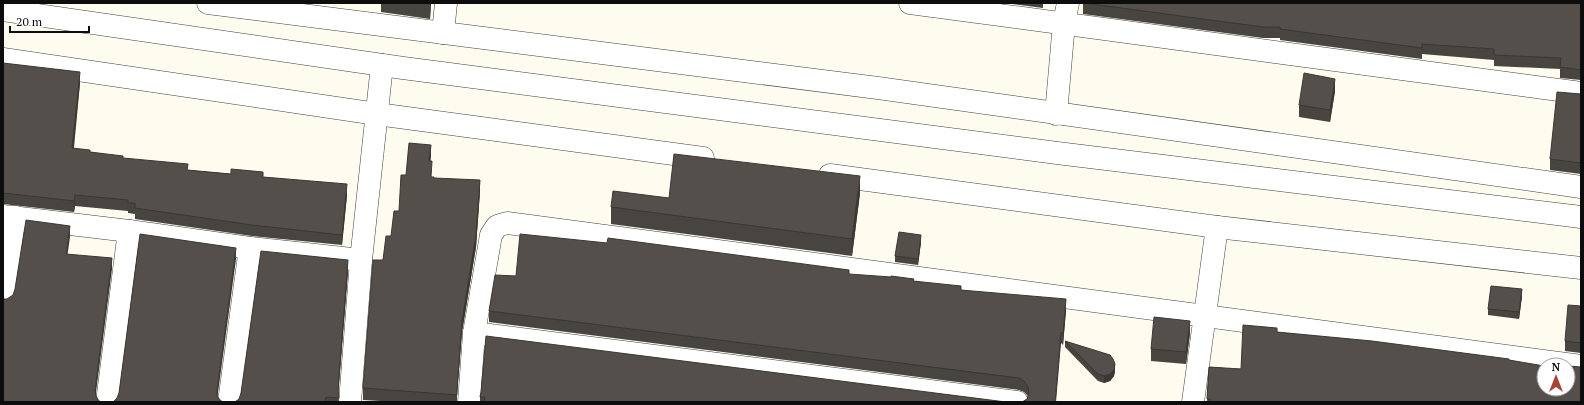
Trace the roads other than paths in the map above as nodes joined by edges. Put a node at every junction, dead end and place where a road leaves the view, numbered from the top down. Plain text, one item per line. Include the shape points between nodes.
1 (208, 3) edge
2 (446, 3) edge
3 (910, 3) edge
4 (3, 10) edge
5 (1066, 13) edge
6 (443, 33) junction
7 (3, 59) edge
8 (382, 65) junction
9 (1581, 93) edge
10 (377, 114) junction
11 (1056, 114) junction
12 (722, 161) edge
13 (809, 172) edge
14 (1581, 187) edge
15 (9, 216) edge
16 (1581, 217) edge
17 (1217, 227) junction
18 (129, 231) junction
19 (250, 248) junction
20 (361, 260) junction
21 (1581, 268) edge
22 (3, 298) edge
23 (1205, 315) junction
24 (474, 333) junction
25 (1581, 366) edge
26 (107, 402) edge
27 (229, 402) edge
28 (350, 402) edge
29 (469, 402) edge
30 (1017, 402) edge
31 (1194, 402) edge

1 - 6 street
2 - 6 street
3 - 5 street
4 - 8 street
5 - 9 street
5 - 11 street
6 - 11 street via 725,68
7 - 10 street
8 - 10 street
8 - 16 street via 1064,154
10 - 12 street
10 - 20 street
11 - 14 street
13 - 17 street
15 - 18 street
15 - 22 street
17 - 21 street
17 - 23 street
18 - 19 street
18 - 26 street
19 - 20 street
19 - 27 street
20 - 28 street
23 - 24 street via 508,223 497,226 491,235
23 - 25 street
23 - 31 street
24 - 29 street
24 - 30 street

